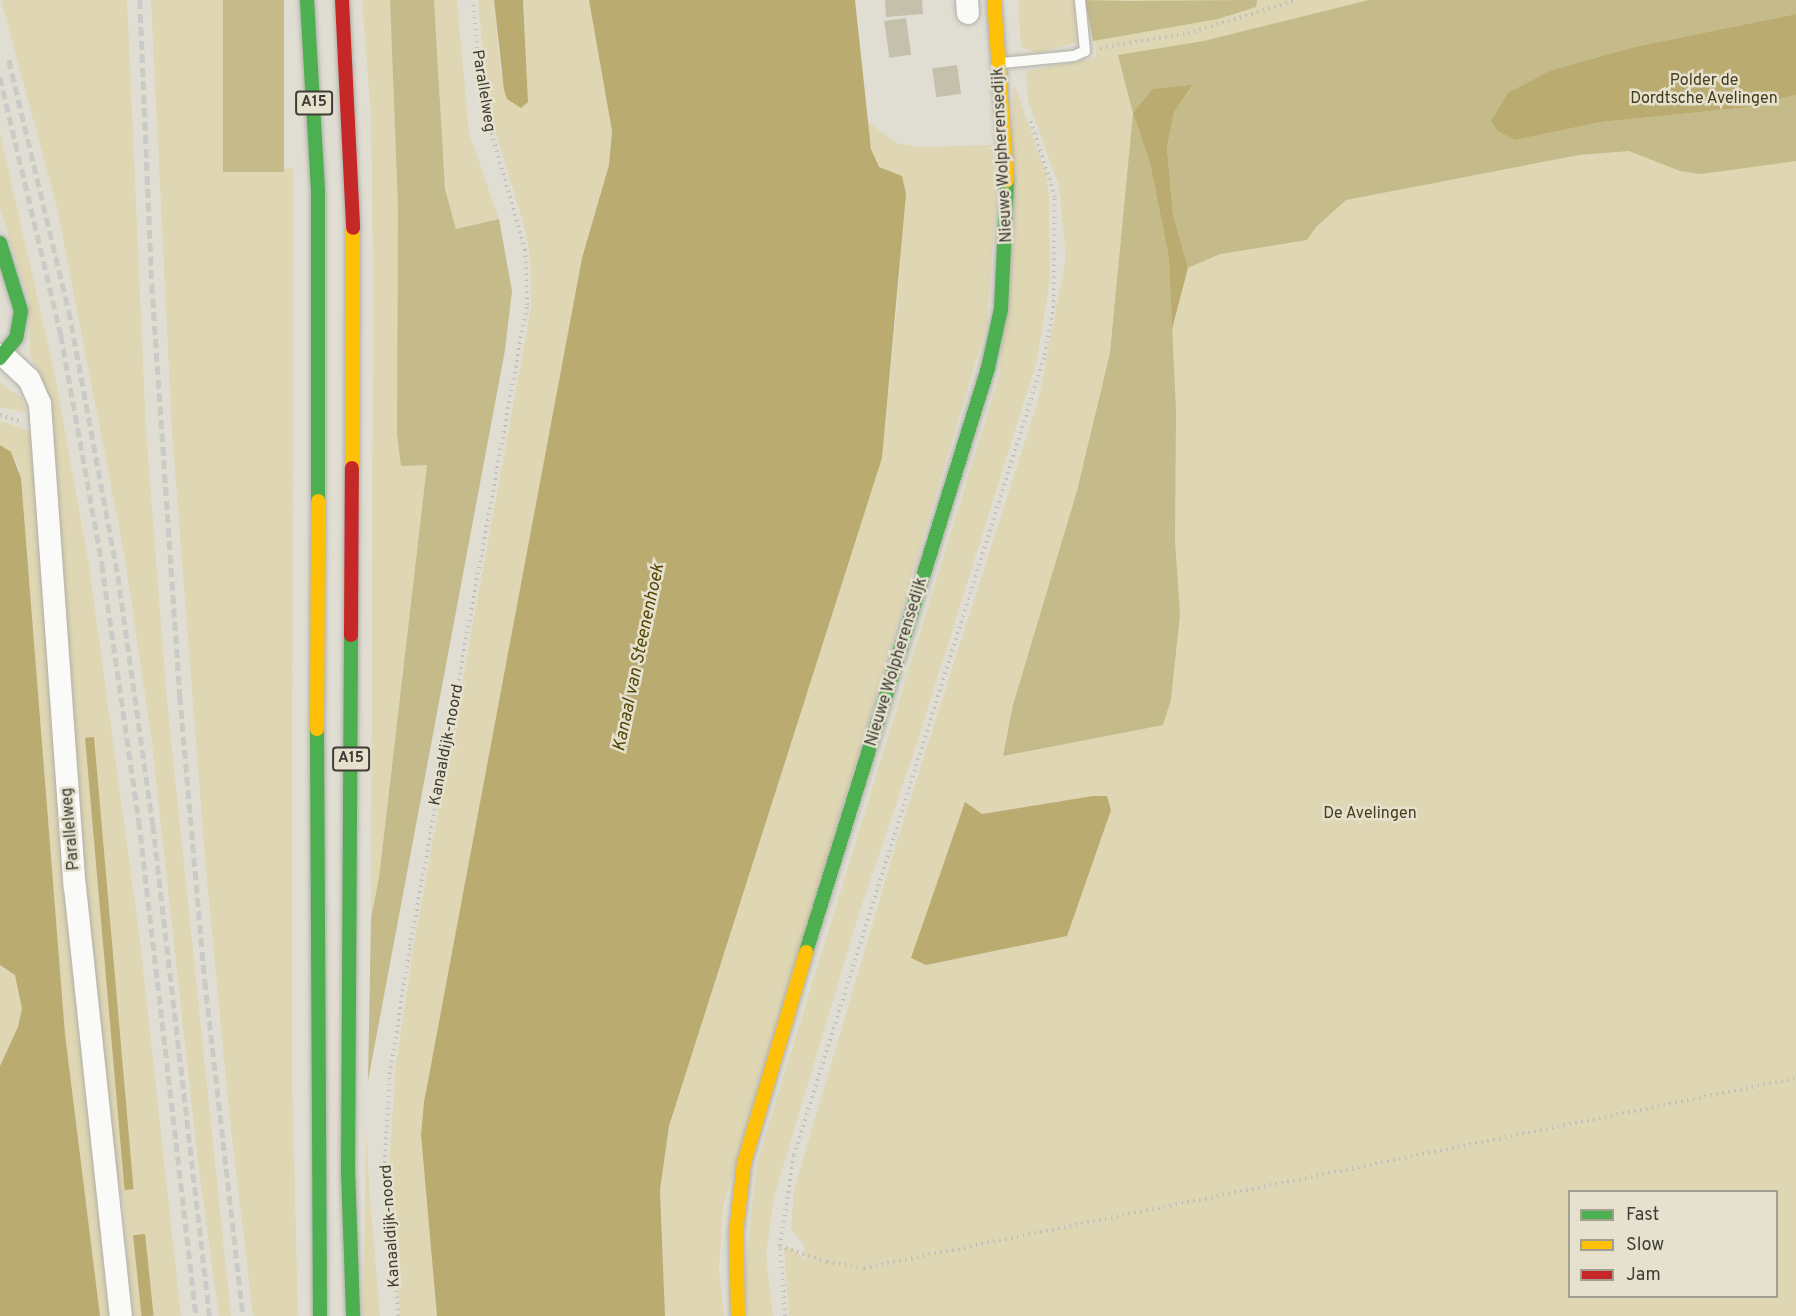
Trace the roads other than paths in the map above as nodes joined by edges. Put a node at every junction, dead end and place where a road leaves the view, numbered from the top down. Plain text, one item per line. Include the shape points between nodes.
1 (307, 0) edge
2 (342, 0) edge
3 (994, 0) edge
4 (1080, 0) edge
5 (998, 63) junction
6 (0, 243) edge
7 (1, 356) edge
8 (121, 1316) edge
9 (320, 1316) edge
10 (353, 1316) edge
11 (738, 1316) edge

1 - 9 main road, A15 via 319,278 316,1055
2 - 10 main road, A15 via 353,190 348,1146
3 - 5 main road, Nieuwe Wolpherensedijk
4 - 5 lane via 1085,51 1074,56
5 - 11 main road, Nieuwe Wolpherensedijk via 1009,205 1001,309 985,380 744,1163 736,1232
6 - 7 main road via 21,311 16,338
7 - 8 street, Parallelweg via 29,379 40,404 75,887

